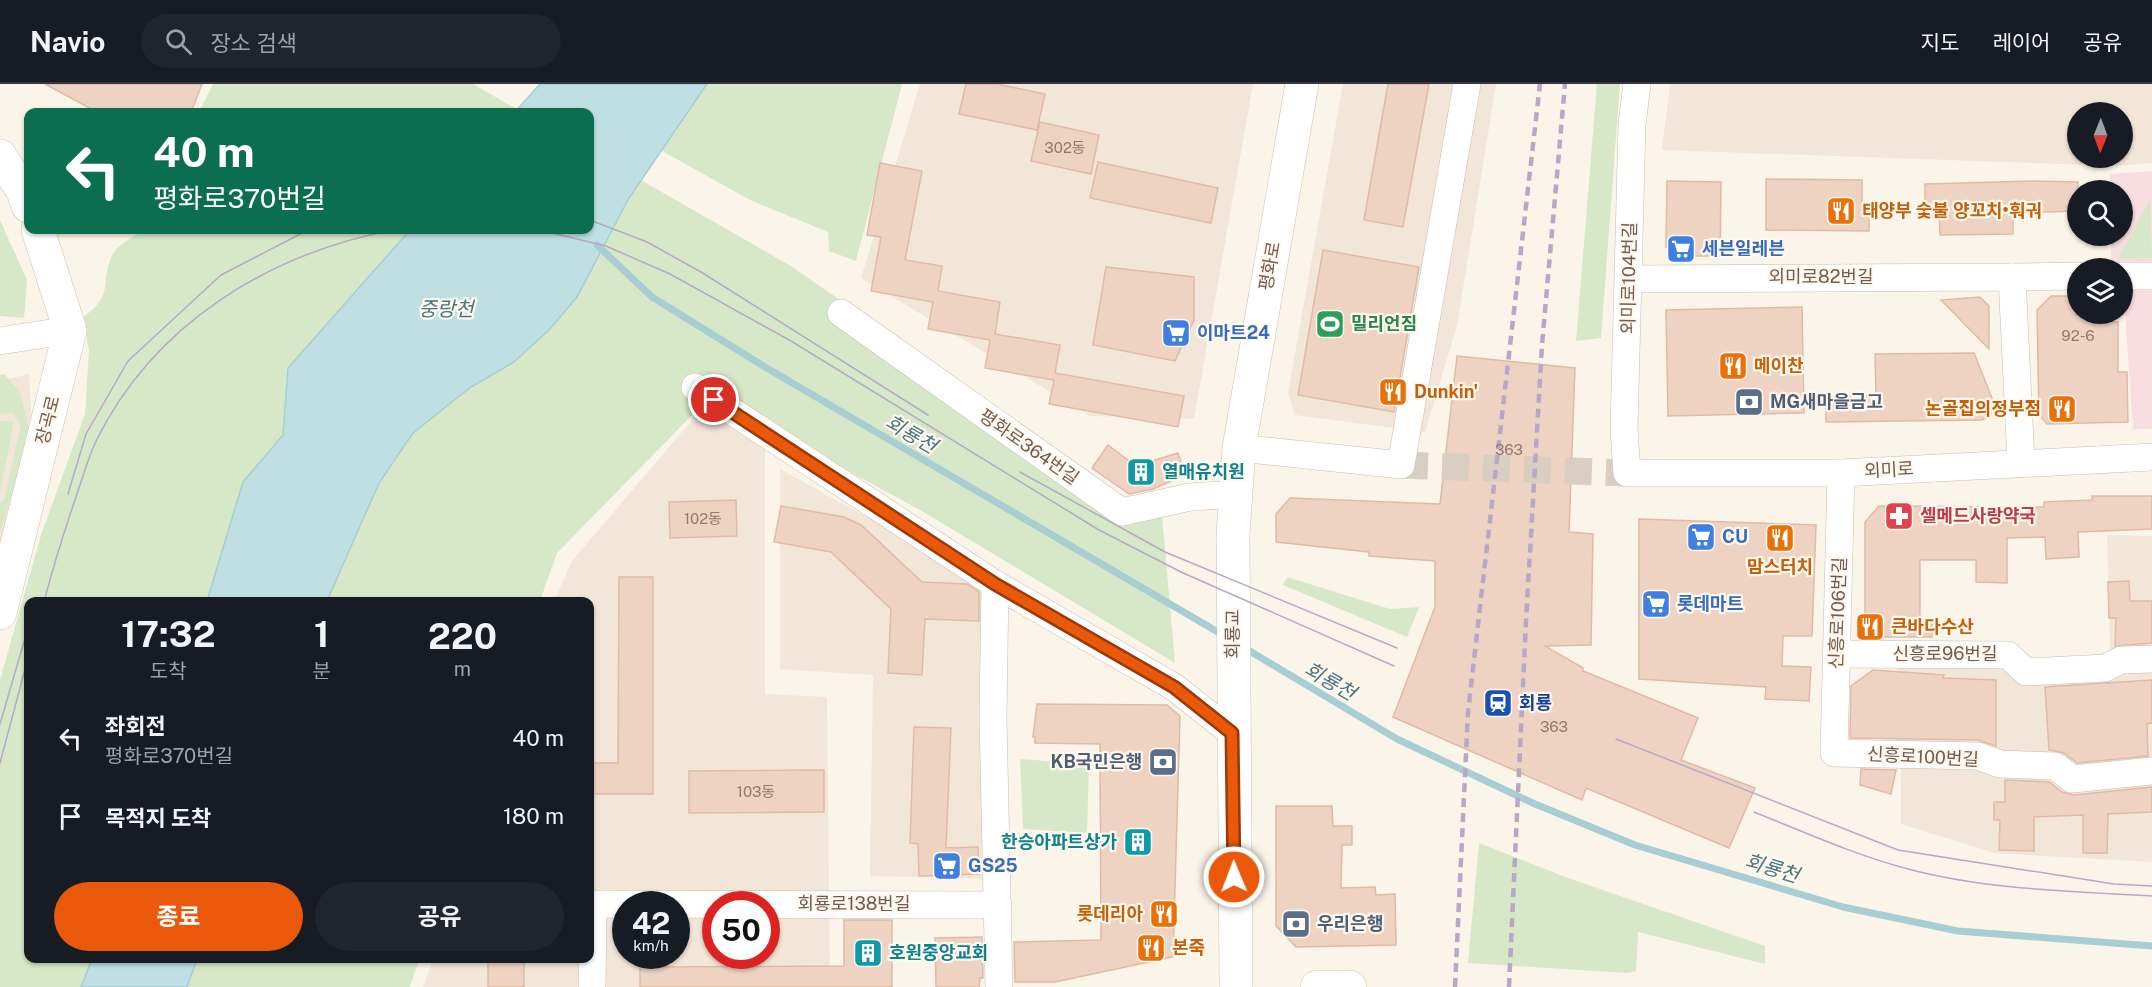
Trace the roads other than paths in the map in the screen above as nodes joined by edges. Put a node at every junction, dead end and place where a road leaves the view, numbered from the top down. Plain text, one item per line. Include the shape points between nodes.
1 (1302, 84) edge
2 (1467, 84) edge
3 (1637, 84) edge
4 (0, 156) edge
5 (24, 194) edge
6 (39, 234) edge
7 (2067, 276) edge
8 (2133, 276) edge
9 (2152, 276) edge
10 (2012, 277) junction
11 (1630, 279) junction
12 (841, 313) dead end
13 (70, 330) junction
14 (0, 341) edge
15 (695, 387) dead end
16 (1239, 448) junction
17 (2152, 457) edge
18 (2021, 463) junction
19 (1627, 473) joint
20 (1841, 473) junction
21 (1236, 494) junction
22 (1233, 534) joint
23 (995, 584) junction
24 (0, 613) edge
25 (1837, 654) junction
26 (2152, 659) edge
27 (1232, 733) junction
28 (1834, 753) joint
29 (2152, 771) edge
30 (594, 904) edge
31 (998, 905) junction
32 (592, 963) edge
33 (592, 987) edge
34 (999, 987) edge
35 (1236, 987) edge
36 (1317, 987) edge
37 (1350, 987) edge

1 - 16 main road, 평화로
2 - 16 street via 1401,465
3 - 11 street, 외미로104번길 via 1632,124
4 - 5 main road
6 - 13 main road
7 - 10 street, 외미로82번길
8 - 9 street
10 - 11 street, 외미로82번길
10 - 18 street
11 - 19 street, 외미로104번길 via 1624,429
12 - 21 street, 평화로364번길 via 1122,512 1190,497
13 - 14 street
13 - 24 main road, 장곡로
15 - 23 street
16 - 21 main road, 평화로
17 - 18 street, 외미로
18 - 20 street, 외미로
19 - 20 street, 외미로
20 - 25 street, 신흥로106번길
21 - 22 main road, 평화로
22 - 27 main road, 회룡교
23 - 27 street via 1174,687
23 - 31 street via 993,718
25 - 26 street, 신흥로96번길 via 2008,655 2026,672 2105,668 2121,660
25 - 28 street, 신흥로106번길
27 - 35 main road
28 - 29 street, 신흥로100번길 via 1978,756 2000,764 2055,766 2072,779
30 - 31 street, 회룡로138번길
31 - 34 street
32 - 33 street, 회룡로138번길
36 - 37 main road

